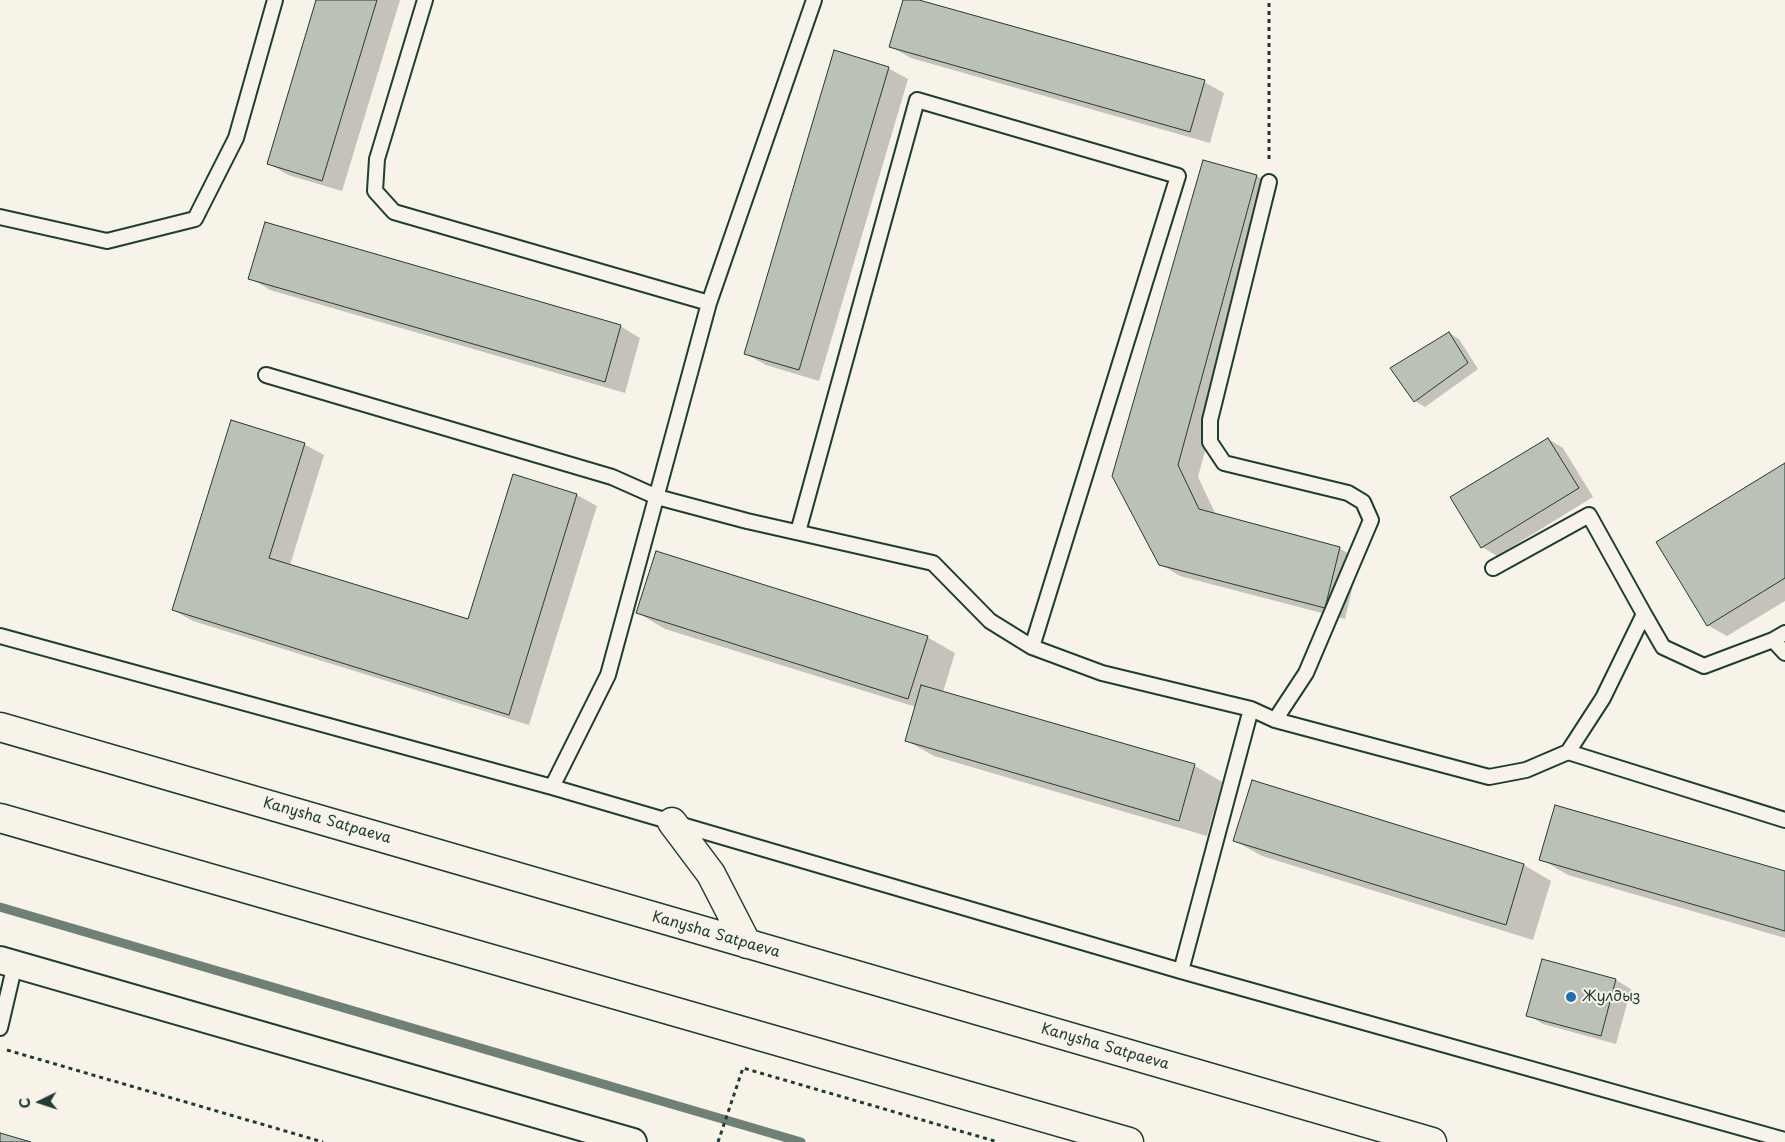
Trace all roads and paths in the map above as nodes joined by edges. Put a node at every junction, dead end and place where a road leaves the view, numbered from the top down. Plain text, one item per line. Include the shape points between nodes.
1 (275, 0) edge
2 (425, 0) edge
3 (814, 0) edge
4 (1270, 0) edge
5 (1269, 182) joint
6 (0, 217) edge
7 (709, 303) junction
8 (266, 375) dead end
9 (656, 497) junction
10 (798, 532) junction
11 (1493, 568) dead end
12 (1644, 614) junction
13 (0, 636) edge
14 (1779, 637) edge
15 (1032, 647) junction
16 (1785, 653) edge
17 (1251, 709) junction
18 (1275, 720) junction
19 (0, 727) edge
20 (1568, 752) junction
21 (552, 787) junction
22 (0, 818) edge
23 (1785, 820) edge
24 (672, 822) junction
25 (747, 944) junction
26 (8, 962) edge
27 (1181, 971) junction
28 (0, 1028) edge
29 (0, 1048) edge
30 (1785, 1140) edge
31 (324, 1142) edge
32 (633, 1142) edge
33 (718, 1142) edge
34 (998, 1142) edge
35 (1129, 1142) edge
36 (1432, 1142) edge

1 - 6 lane via 236,138 195,219 107,241
2 - 7 lane via 377,159 375,191 394,212
3 - 7 lane
4 - 5 path
5 - 18 lane via 1210,420 1210,442 1224,463 1348,493 1363,502 1371,520 1306,673
7 - 9 lane
8 - 9 lane via 612,477
9 - 10 lane
9 - 21 lane via 608,675
10 - 15 lane via 932,563 990,621
10 - 15 lane via 917,100 1178,176
11 - 12 lane via 1590,515
12 - 14 lane via 1663,648 1704,666
12 - 20 lane via 1603,698
13 - 21 lane
14 - 16 lane
15 - 17 lane via 1102,673
17 - 18 lane
17 - 27 lane
18 - 20 lane via 1489,777 1526,770
19 - 25 main road, Kanysha Satpaeva
20 - 23 lane
21 - 24 lane
22 - 35 main road
24 - 25 main road via 711,874
24 - 27 lane
25 - 36 main road, Kanysha Satpaeva
26 - 28 lane
26 - 32 street
27 - 30 lane
29 - 31 path
33 - 34 path via 744,1068

